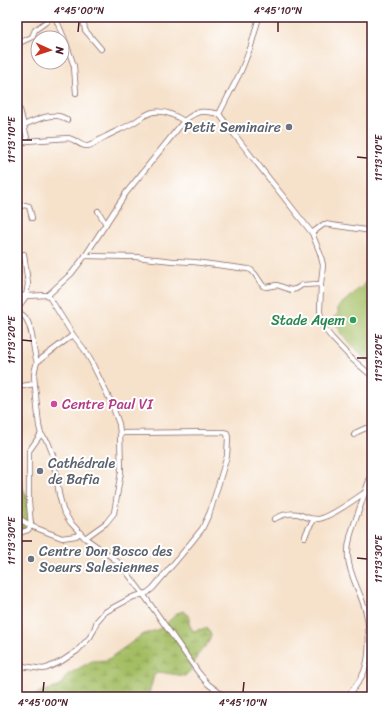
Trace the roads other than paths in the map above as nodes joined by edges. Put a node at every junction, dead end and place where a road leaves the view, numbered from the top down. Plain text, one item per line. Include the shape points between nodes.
1 (50, 17) edge
2 (55, 17) edge
3 (83, 17) edge
4 (259, 17) edge
5 (17, 44) edge
6 (101, 50) dead end
7 (76, 93) dead end
8 (20, 110) dead end
9 (219, 114) junction
10 (67, 120) dead end
11 (184, 121) junction
12 (24, 125) junction
13 (27, 140) junction
14 (17, 146) edge
15 (17, 208) edge
16 (98, 211) dead end
17 (32, 218) dead end
18 (106, 224) junction
19 (372, 231) edge
20 (312, 233) junction
21 (24, 254) dead end
22 (86, 256) junction
23 (321, 284) junction
24 (17, 295) edge
25 (48, 295) junction
26 (26, 296) junction
27 (17, 312) edge
28 (73, 335) junction
29 (37, 362) junction
30 (372, 376) edge
31 (34, 384) junction
32 (17, 387) edge
33 (372, 430) edge
34 (120, 433) junction
35 (41, 434) junction
36 (354, 435) dead end
37 (372, 472) edge
38 (364, 493) junction
39 (372, 493) edge
40 (17, 517) edge
41 (274, 519) dead end
42 (315, 519) junction
43 (31, 526) junction
44 (80, 533) junction
45 (17, 534) edge
46 (306, 537) dead end
47 (85, 538) junction
48 (143, 594) junction
49 (22, 666) dead end
50 (347, 696) edge
51 (225, 697) edge
52 (356, 697) edge

1 - 5 street via 35,30 32,37
2 - 7 street via 74,66
3 - 6 street via 85,30
4 - 9 street via 241,71
8 - 12 street
9 - 11 street via 199,112
9 - 20 street
10 - 12 street via 64,117 48,116
11 - 13 street via 177,116 156,111 87,146 68,138
11 - 18 street via 126,193
12 - 13 street
13 - 14 street
15 - 17 street via 28,206
16 - 18 street
18 - 22 street
19 - 20 street via 324,224
20 - 23 street via 323,265
21 - 26 street via 28,284
22 - 23 street via 136,257 248,269 263,286 277,285 288,290 302,285
22 - 25 street
23 - 30 street via 320,311 324,328 347,354
24 - 26 street
25 - 26 street
25 - 28 street
26 - 27 street
27 - 29 street via 25,318 29,326
28 - 29 street
28 - 34 street via 91,361 108,396
29 - 31 street
31 - 32 street
31 - 35 street
33 - 36 street via 366,428
34 - 47 street via 121,472 114,513 106,523
34 - 48 street via 223,432 227,433 228,438 227,456 210,512 202,528 153,588
35 - 43 street via 29,451
35 - 44 street via 48,442 53,455 63,510
37 - 38 street
38 - 39 street
38 - 42 street via 324,517
38 - 50 street via 350,536 348,558 367,617 367,660 364,673
40 - 43 street
41 - 42 street via 284,514 297,513
42 - 46 street via 307,530
43 - 44 street via 62,538
43 - 45 street
44 - 47 street
47 - 48 street via 114,558
48 - 49 street via 105,612 97,620 90,637 77,651 62,660 44,669
48 - 51 street via 198,672 208,684
50 - 52 street

